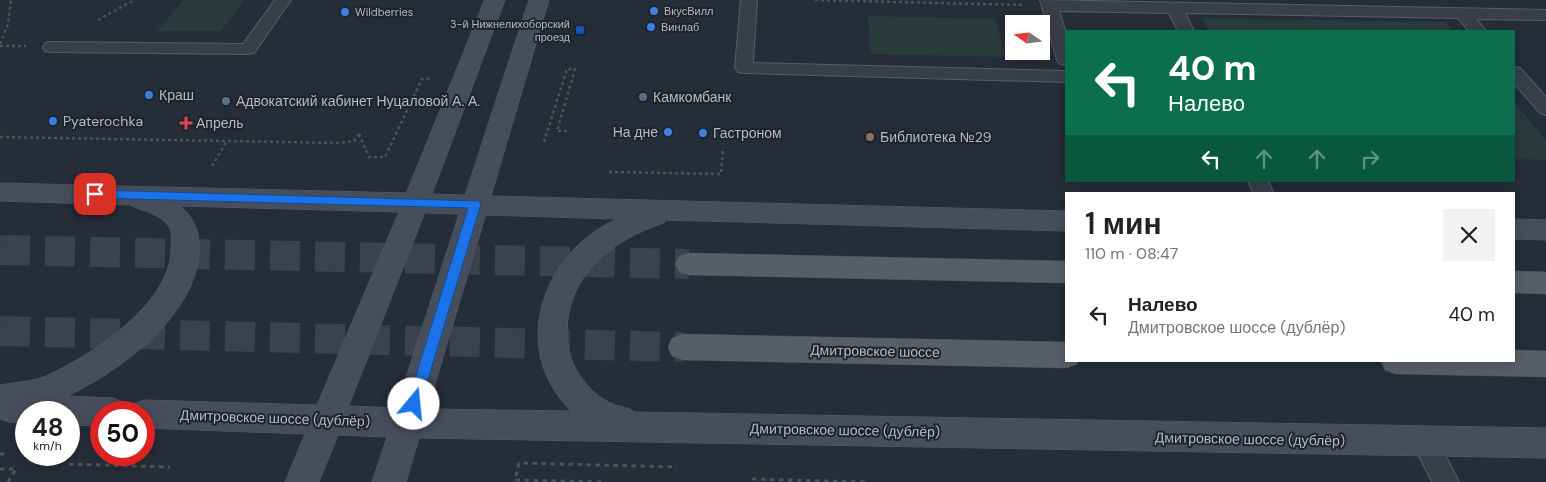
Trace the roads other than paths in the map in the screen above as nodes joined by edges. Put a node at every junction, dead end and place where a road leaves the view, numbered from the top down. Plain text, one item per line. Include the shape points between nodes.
1 (283, 0) edge
2 (494, 0) edge
3 (540, 0) edge
4 (749, 0) edge
5 (1049, 3) edge
6 (1175, 9) junction
7 (1463, 14) junction
8 (1546, 15) edge
9 (1186, 30) edge
10 (1477, 30) edge
11 (51, 47) dead end
12 (1065, 57) edge
13 (1515, 73) edge
14 (1065, 77) edge
15 (1546, 110) edge
16 (0, 192) edge
17 (114, 194) junction
18 (416, 202) junction
19 (475, 204) junction
20 (682, 212) junction
21 (1065, 221) edge
22 (1515, 229) edge
23 (1546, 230) edge
24 (689, 264) tunnel mouth
25 (1065, 272) edge
26 (1515, 282) edge
27 (1546, 283) edge
28 (683, 347) tunnel mouth
29 (1065, 354) edge
30 (1446, 362) edge
31 (1546, 364) edge
32 (0, 399) edge
33 (0, 408) edge
34 (90, 411) edge
35 (155, 414) edge
36 (327, 420) junction
37 (408, 423) junction
38 (646, 426) junction
39 (1426, 442) junction
40 (1546, 443) edge
41 (302, 482) edge
42 (389, 482) edge
43 (1446, 482) edge

1 - 11 lane via 248,49
2 - 18 main road
3 - 19 main road
4 - 14 lane via 744,68
5 - 6 lane
5 - 12 lane
6 - 7 lane
6 - 9 lane
7 - 8 lane
7 - 10 lane
13 - 15 lane
16 - 17 main road
17 - 18 main road
17 - 32 main road via 150,201 164,208 176,217 183,229 187,243 186,259 171,294 138,332 91,367 34,394
18 - 19 main road
18 - 36 main road
19 - 20 main road
19 - 37 main road
20 - 21 main road
20 - 38 main road via 635,222 597,244 568,274 558,292 553,311 550,331 553,351 559,371 571,389 606,418
22 - 23 main road
24 - 25 main road
26 - 27 main road
28 - 29 main road, Дмитровское шоссе
30 - 31 main road
33 - 34 main road
35 - 36 main road, Дмитровское шоссе (дублёр)
36 - 37 main road, Дмитровское шоссе (дублёр)
36 - 41 main road
37 - 38 main road, Дмитровское шоссе (дублёр)
37 - 42 main road
38 - 39 main road, Дмитровское шоссе (дублёр)
39 - 40 main road, Дмитровское шоссе (дублёр)
39 - 43 lane

